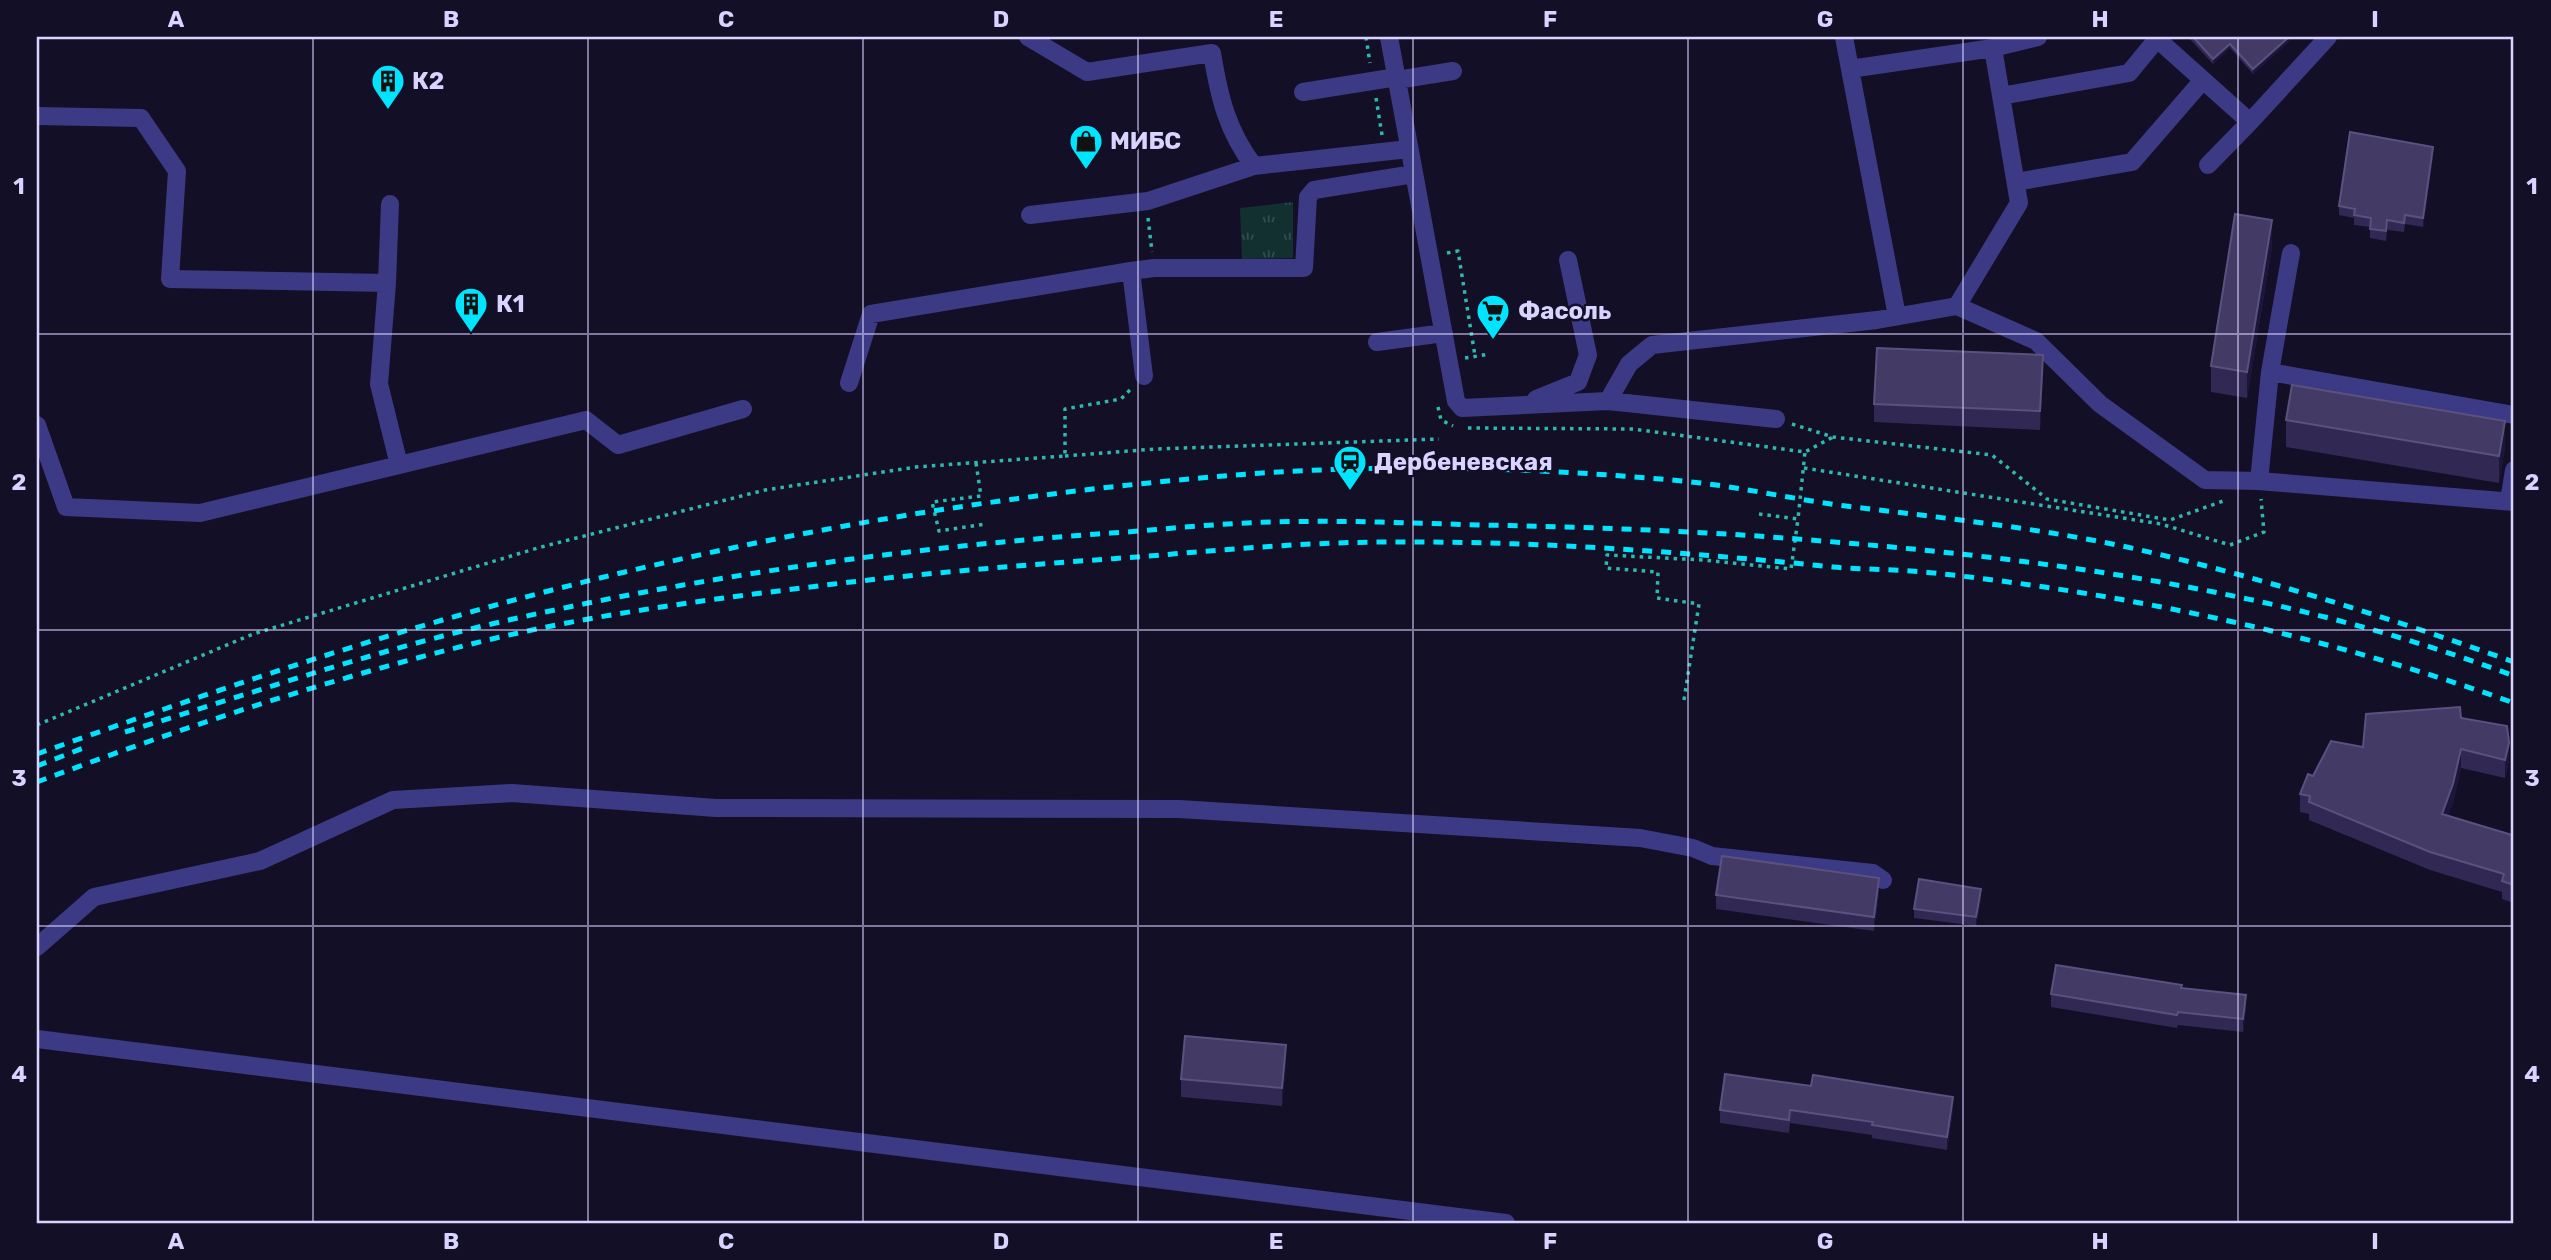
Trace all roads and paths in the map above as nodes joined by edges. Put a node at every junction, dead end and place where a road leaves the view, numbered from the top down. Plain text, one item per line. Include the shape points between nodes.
1 (1027, 37) edge
2 (1389, 37) edge
3 (1844, 37) edge
4 (2038, 37) edge
5 (2328, 37) edge
6 (2156, 38) edge
7 (1993, 48) junction
8 (1850, 69) junction
9 (1453, 71) dead end
10 (1397, 79) junction
11 (2203, 80) junction
12 (1303, 92) dead end
13 (2001, 96) junction
14 (37, 116) edge
15 (2250, 122) junction
16 (1409, 149) junction
17 (1254, 166) junction
18 (2208, 166) dead end
19 (1414, 174) junction
20 (2016, 182) junction
21 (1148, 201) junction
22 (390, 204) dead end
23 (1030, 215) dead end
24 (1443, 241) dead end
25 (2291, 253) dead end
26 (1568, 260) dead end
27 (1154, 268) junction
28 (1131, 271) junction
29 (387, 283) junction
30 (1957, 306) junction
31 (1897, 316) junction
32 (1444, 333) junction
33 (1377, 342) dead end
34 (1475, 356) dead end
35 (2270, 372) junction
36 (1144, 376) joint
37 (849, 383) dead end
38 (1608, 401) junction
39 (1522, 404) junction
40 (743, 409) dead end
41 (2514, 415) edge
42 (1776, 419) joint
43 (37, 425) edge
44 (1833, 437) junction
45 (1439, 439) dead end
46 (1065, 456) junction
47 (976, 463) junction
48 (400, 465) junction
49 (1804, 468) junction
50 (2514, 470) edge
51 (2259, 481) junction
52 (2229, 499) dead end
53 (2512, 502) edge
54 (1759, 514) dead end
55 (1798, 519) junction
56 (986, 524) dead end
57 (1684, 700) dead end
58 (37, 725) edge
59 (1883, 880) dead end
60 (37, 947) edge
61 (37, 1039) edge
62 (1506, 1223) edge

1 - 17 street via 1087,72 1212,53 1220,104 1238,146
2 - 10 street
3 - 8 street
4 - 7 street
5 - 15 street
6 - 11 street
6 - 13 street via 2129,73
7 - 8 street
7 - 13 street
8 - 31 street
9 - 10 street
10 - 12 street
10 - 16 street
11 - 15 street
11 - 20 street via 2132,162
13 - 20 street
14 - 29 street via 141,118 177,171 170,279
15 - 18 street
16 - 17 street
16 - 19 street
17 - 21 street
19 - 27 street via 1314,190 1308,197 1304,268
19 - 32 street
20 - 30 street via 2020,203
21 - 23 street
21 - 27 path
22 - 29 street
24 - 34 path via 1445,254 1458,251
25 - 35 street
26 - 39 street via 1588,355 1578,382
27 - 28 street
28 - 36 street
28 - 37 street via 871,314
29 - 48 street via 379,384
30 - 31 street
30 - 51 street via 2036,341 2100,404 2205,480
31 - 38 street via 1652,345 1629,364
32 - 33 street
32 - 39 street via 1456,401 1462,408
35 - 41 street
35 - 51 street
36 - 46 path via 1121,398 1065,409
38 - 39 street
38 - 42 street
40 - 48 street via 618,445 586,420
42 - 44 path
43 - 48 street via 66,507 200,513
44 - 49 path via 1805,452
44 - 52 path via 1992,455 2047,499 2170,520
45 - 46 path
46 - 47 path
47 - 56 path via 981,496 932,502 939,531
47 - 58 path via 916,467 765,490 541,547 253,634
49 - 51 path via 2161,524 2230,545 2263,532
49 - 55 path
50 - 53 street
51 - 53 street
54 - 55 path
55 - 57 path via 1791,569 1606,555 1606,568 1658,572 1657,598 1699,604
59 - 60 street via 1873,873 1712,856 1640,838 1179,809 716,807 512,793 393,800 260,861 94,897
61 - 62 street

